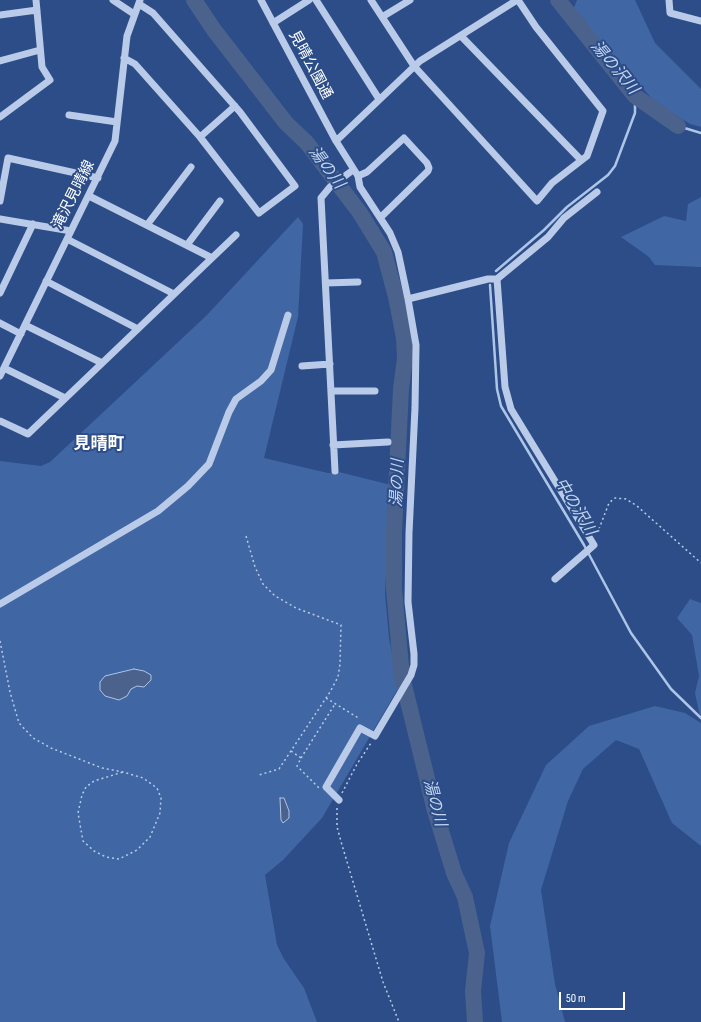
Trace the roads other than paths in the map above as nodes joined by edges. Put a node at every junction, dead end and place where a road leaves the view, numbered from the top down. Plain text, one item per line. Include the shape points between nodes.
1 (36, 0) edge
2 (113, 0) edge
3 (262, 0) edge
4 (309, 0) edge
5 (316, 0) edge
6 (371, 0) edge
7 (410, 0) edge
8 (518, 0) edge
9 (668, 0) edge
10 (140, 2) edge
11 (37, 10) junction
12 (134, 14) junction
13 (0, 15) edge
14 (382, 17) junction
15 (701, 21) edge
16 (273, 23) junction
17 (461, 36) junction
18 (40, 50) junction
19 (124, 58) junction
20 (0, 61) edge
21 (414, 66) junction
22 (379, 99) junction
23 (235, 106) junction
24 (69, 115) dead end
25 (0, 117) edge
26 (117, 122) junction
27 (200, 137) junction
28 (336, 141) junction
29 (581, 160) junction
30 (191, 167) dead end
31 (352, 170) junction
32 (358, 176) junction
33 (98, 178) junction
34 (597, 192) dead end
35 (89, 196) junction
36 (0, 201) edge
37 (220, 201) dead end
38 (381, 217) junction
39 (0, 219) edge
40 (33, 224) junction
41 (147, 225) junction
42 (71, 231) junction
43 (236, 235) dead end
44 (67, 239) junction
45 (187, 245) junction
46 (212, 258) junction
47 (497, 279) junction
48 (46, 282) junction
49 (358, 282) dead end
50 (326, 283) junction
51 (0, 293) edge
52 (174, 294) junction
53 (408, 299) junction
54 (288, 315) dead end
55 (0, 323) edge
56 (25, 325) junction
57 (138, 329) junction
58 (21, 334) junction
59 (102, 363) junction
60 (330, 364) junction
61 (302, 366) dead end
62 (4, 368) junction
63 (0, 376) edge
64 (331, 391) junction
65 (375, 391) dead end
66 (65, 398) junction
67 (0, 421) edge
68 (388, 442) dead end
69 (334, 445) junction
70 (335, 470) dead end
71 (555, 579) dead end
72 (0, 604) edge
73 (337, 803) road end

1 - 11 street
2 - 12 street
3 - 16 street, 見晴公園通
4 - 16 street
5 - 22 street
6 - 14 street
7 - 14 street
8 - 17 street
8 - 29 street via 536,27 603,111 587,156
9 - 15 street via 670,13
10 - 12 street, 滝沢見晴線
10 - 23 street via 153,13
11 - 13 street
11 - 18 street
12 - 19 street, 滝沢見晴線
14 - 21 street
16 - 28 street, 見晴公園通
17 - 21 street
17 - 29 street
18 - 20 street
18 - 25 street via 42,67 50,80
19 - 26 street, 滝沢見晴線
19 - 27 street via 135,64
21 - 22 street
21 - 29 street via 537,201 552,183
22 - 28 street
23 - 27 street
23 - 27 street via 295,186 259,213
24 - 26 street
26 - 33 street, 滝沢見晴線 via 115,141
28 - 31 street, 見晴公園通 via 348,158
30 - 41 street
31 - 32 street
31 - 50 street via 330,187 321,198
32 - 38 street via 360,187
32 - 38 street via 367,172 404,138 427,163 428,171
33 - 35 street, 滝沢見晴線
33 - 36 street via 8,158
34 - 47 street via 564,218 548,237
35 - 41 street
35 - 42 street, 滝沢見晴線
37 - 45 street
38 - 53 street via 398,252
39 - 40 street
40 - 42 street
40 - 51 street
41 - 45 street
42 - 44 street, 滝沢見晴線
43 - 46 street
44 - 48 street, 滝沢見晴線
44 - 52 street
45 - 46 street
46 - 52 street
47 - 53 street
47 - 71 street via 505,387 511,409 586,532 589,549
48 - 56 street, 滝沢見晴線
48 - 57 street
49 - 50 street
50 - 60 street
52 - 57 street
53 - 73 street via 416,345 408,602 414,654 411,674 375,736 360,728 326,787
54 - 72 street via 271,370 261,381 236,399 209,464 188,486 158,511
55 - 58 street
56 - 58 street, 滝沢見晴線
56 - 59 street
57 - 59 street
58 - 62 street, 滝沢見晴線
59 - 66 street
60 - 61 street
60 - 64 street
62 - 63 street, 滝沢見晴線
62 - 66 street
64 - 65 street
64 - 69 street
66 - 67 street via 28,434
68 - 69 street
69 - 70 street

